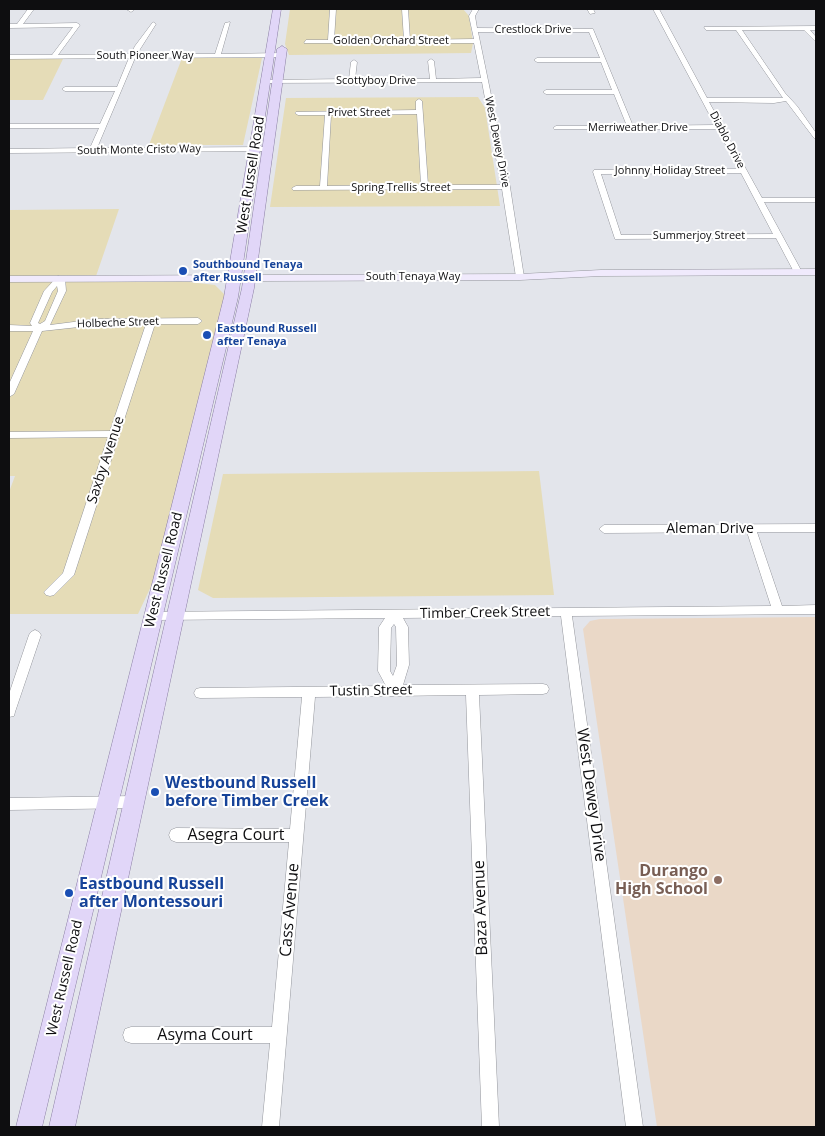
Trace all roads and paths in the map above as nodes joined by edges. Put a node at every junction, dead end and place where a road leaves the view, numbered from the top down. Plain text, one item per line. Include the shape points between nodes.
1 (32, 9) edge
2 (277, 9) edge
3 (333, 9) edge
4 (405, 9) edge
5 (476, 9) edge
6 (656, 9) edge
7 (228, 23) dead end
8 (153, 24) dead end
9 (9, 26) edge
10 (20, 26) junction
11 (706, 28) dead end
12 (738, 28) junction
13 (806, 28) junction
14 (816, 28) edge
15 (474, 30) junction
16 (284, 36) dead end
17 (816, 40) edge
18 (407, 41) junction
19 (477, 41) junction
20 (306, 42) dead end
21 (331, 42) junction
22 (270, 55) junction
23 (282, 55) junction
24 (9, 56) edge
25 (54, 56) junction
26 (133, 56) junction
27 (218, 56) junction
28 (537, 60) dead end
29 (603, 60) junction
30 (431, 61) dead end
31 (354, 62) dead end
32 (432, 80) junction
33 (486, 80) junction
34 (352, 81) junction
35 (265, 82) junction
36 (278, 82) junction
37 (65, 89) dead end
38 (118, 89) junction
39 (546, 92) dead end
40 (616, 92) junction
41 (787, 99) junction
42 (705, 100) junction
43 (419, 101) dead end
44 (328, 112) junction
45 (420, 112) junction
46 (298, 113) dead end
47 (9, 126) edge
48 (102, 126) junction
49 (813, 126) edge
50 (720, 127) junction
51 (556, 128) dead end
52 (631, 128) junction
53 (816, 137) edge
54 (254, 149) junction
55 (268, 149) junction
56 (92, 150) junction
57 (9, 151) edge
58 (744, 171) junction
59 (506, 187) junction
60 (296, 188) dead end
61 (324, 188) junction
62 (425, 188) junction
63 (760, 200) junction
64 (816, 200) edge
65 (779, 236) junction
66 (618, 237) joint
67 (798, 272) junction
68 (816, 272) edge
69 (520, 277) junction
70 (61, 278) junction
71 (242, 278) junction
72 (9, 279) edge
73 (198, 321) dead end
74 (151, 322) junction
75 (9, 328) edge
76 (39, 329) junction
77 (9, 394) edge
78 (114, 434) junction
79 (9, 435) edge
80 (816, 528) edge
81 (604, 529) dead end
82 (751, 529) junction
83 (50, 592) dead end
84 (778, 610) junction
85 (816, 610) edge
86 (566, 612) junction
87 (395, 614) junction
88 (154, 615) junction
89 (177, 615) junction
90 (34, 634) dead end
91 (472, 689) junction
92 (542, 689) dead end
93 (395, 690) junction
94 (309, 692) junction
95 (200, 693) dead end
96 (9, 712) edge
97 (134, 802) junction
98 (107, 803) junction
99 (9, 804) edge
100 (176, 835) dead end
101 (296, 836) junction
102 (131, 1035) dead end
103 (280, 1035) junction
104 (29, 1127) edge
105 (62, 1127) edge
106 (272, 1127) edge
107 (491, 1127) edge
108 (635, 1127) edge

1 - 10 street
2 - 22 main road, West Russell Road
3 - 21 street
4 - 18 street
5 - 15 street, West Dewey Drive via 472,16
6 - 42 street, Diablo Drive
7 - 27 street
8 - 26 street
9 - 10 street
10 - 25 street via 77,26
11 - 12 street
12 - 13 street
12 - 41 street
13 - 14 street
13 - 17 street
15 - 19 street, West Dewey Drive
15 - 29 street, Crestlock Drive via 591,30
16 - 23 main road, West Russell Road
18 - 19 street, Golden Orchard Street
18 - 21 street, Golden Orchard Street
19 - 33 street, West Dewey Drive
20 - 21 street, Golden Orchard Street
22 - 23 street, South Pioneer Way
22 - 27 street, South Pioneer Way
22 - 35 main road, West Russell Road
23 - 36 main road, West Russell Road
24 - 25 street, South Pioneer Way
25 - 26 street, South Pioneer Way
26 - 27 street, South Pioneer Way
26 - 38 street
28 - 29 street
29 - 40 street
30 - 32 street
31 - 34 street
32 - 33 street, Scottyboy Drive
32 - 34 street, Scottyboy Drive
33 - 59 street, West Dewey Drive
34 - 36 street, Scottyboy Drive
35 - 36 street, Scottyboy Drive
35 - 54 main road, West Russell Road
36 - 55 main road, West Russell Road
37 - 38 street
38 - 48 street
39 - 40 street
40 - 52 street
41 - 42 street
41 - 49 street
42 - 50 street, Diablo Drive
43 - 45 street
44 - 45 street, Privet Street
44 - 46 street, Privet Street
44 - 61 street
45 - 62 street
47 - 48 street
48 - 56 street
49 - 53 street
50 - 52 street, Merriweather Drive
50 - 58 street, Diablo Drive
51 - 52 street, Merriweather Drive
54 - 55 street, South Monte Cristo Way
54 - 56 street, South Monte Cristo Way
54 - 71 main road, West Russell Road
55 - 71 main road, West Russell Road
56 - 57 street, South Monte Cristo Way
58 - 63 street, Diablo Drive
58 - 66 street, Johnny Holiday Street via 597,172
59 - 62 street, Spring Trellis Street
59 - 69 street, West Dewey Drive
60 - 61 street, Spring Trellis Street
61 - 62 street, Spring Trellis Street
63 - 64 street
63 - 65 street, Diablo Drive
65 - 66 street, Summerjoy Street
65 - 67 street, Diablo Drive
67 - 68 street, South Tenaya Way
67 - 69 street, South Tenaya Way via 600,273
69 - 71 street, South Tenaya Way
70 - 71 street, South Tenaya Way
70 - 72 street, South Tenaya Way
70 - 76 street via 62,291 49,322
70 - 76 street via 48,290 34,323
71 - 88 main road, West Russell Road
71 - 89 main road, West Russell Road
73 - 74 street, Holbeche Street
74 - 76 street, Holbeche Street via 97,322
74 - 78 street, Saxby Avenue
75 - 76 street, Holbeche Street
76 - 77 street
78 - 79 street
78 - 83 street, Saxby Avenue via 68,575
80 - 82 street, Aleman Drive
81 - 82 street, Aleman Drive
82 - 84 street
84 - 85 street, Timber Creek Street
84 - 86 street, Timber Creek Street
86 - 87 street, Timber Creek Street
86 - 108 street, West Dewey Drive
87 - 89 street, Timber Creek Street
87 - 93 street via 402,627 403,671
87 - 93 street via 385,626 384,671
88 - 89 street, Timber Creek Street
88 - 98 main road, West Russell Road
89 - 97 main road, West Russell Road
90 - 96 street
91 - 92 street, Tustin Street
91 - 93 street, Tustin Street
91 - 107 street, Baza Avenue
93 - 94 street, Tustin Street
94 - 95 street, Tustin Street
94 - 101 street, Cass Avenue
97 - 98 street
97 - 105 main road, West Russell Road
98 - 99 street
98 - 104 main road, West Russell Road
100 - 101 street, Asegra Court
101 - 103 street, Cass Avenue
102 - 103 street, Asyma Court
103 - 106 street, Cass Avenue

